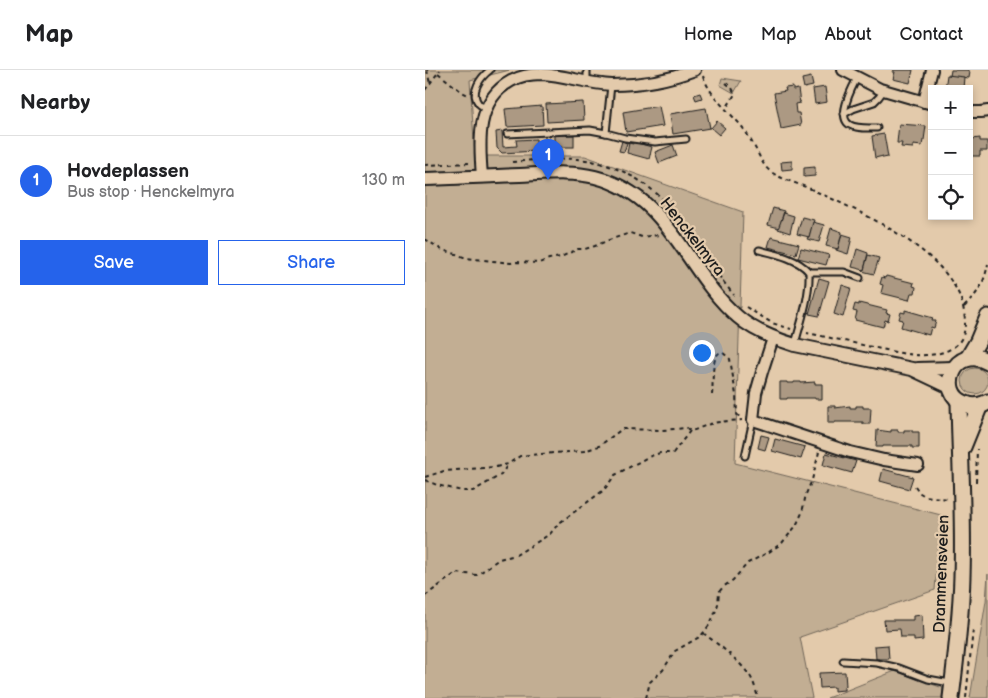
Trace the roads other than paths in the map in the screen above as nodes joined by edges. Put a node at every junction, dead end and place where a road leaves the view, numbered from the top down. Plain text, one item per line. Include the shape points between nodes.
1 (490, 70) edge
2 (587, 70) edge
3 (695, 70) edge
4 (843, 70) edge
5 (932, 70) edge
6 (857, 78) junction
7 (587, 82) junction
8 (611, 84) junction
9 (930, 85) edge
10 (884, 90) junction
11 (928, 103) edge
12 (486, 108) junction
13 (988, 111) edge
14 (973, 112) edge
15 (844, 114) junction
16 (877, 128) dead end
17 (606, 132) junction
18 (507, 134) dead end
19 (686, 138) dead end
20 (482, 176) junction
21 (425, 179) edge
22 (759, 250) dead end
23 (809, 272) junction
24 (860, 278) dead end
25 (988, 317) edge
26 (773, 338) junction
27 (795, 345) junction
28 (968, 358) junction
29 (988, 362) edge
30 (954, 368) junction
31 (912, 369) junction
32 (951, 387) junction
33 (959, 401) junction
34 (984, 404) edge
35 (749, 421) junction
36 (961, 451) junction
37 (745, 456) dead end
38 (918, 465) dead end
39 (843, 661) dead end
40 (952, 691) edge

1 - 12 lane via 479,80 476,89 479,104
2 - 7 lane
3 - 8 street via 648,83
4 - 6 street
5 - 9 street
6 - 10 street
6 - 15 lane
7 - 8 street
7 - 12 street via 539,74 522,76 499,89
8 - 17 lane
10 - 11 street
10 - 15 lane via 874,102
12 - 20 street via 481,128
13 - 14 street
15 - 16 lane via 850,125
17 - 18 lane
17 - 19 lane via 655,142
20 - 21 street, Henckelmyra
20 - 26 street, Henckelmyra via 576,174 620,186 657,214 725,305 748,325
22 - 23 lane via 789,259
23 - 24 lane via 844,272
23 - 27 lane via 807,298
25 - 28 main road
26 - 27 street, Henckelmyra
26 - 35 street
27 - 31 street, Henckelmyra
28 - 29 main road
28 - 30 main road
30 - 31 street, Henckelmyra
30 - 32 main road
31 - 32 street, Henckelmyra
32 - 33 main road
33 - 34 main road via 969,405
33 - 36 main road, Drammensveien
34 - 36 main road, Drammensveien via 971,423
35 - 37 lane
35 - 38 street via 884,460
36 - 40 main road, Drammensveien via 962,576
39 - 40 lane via 899,668

